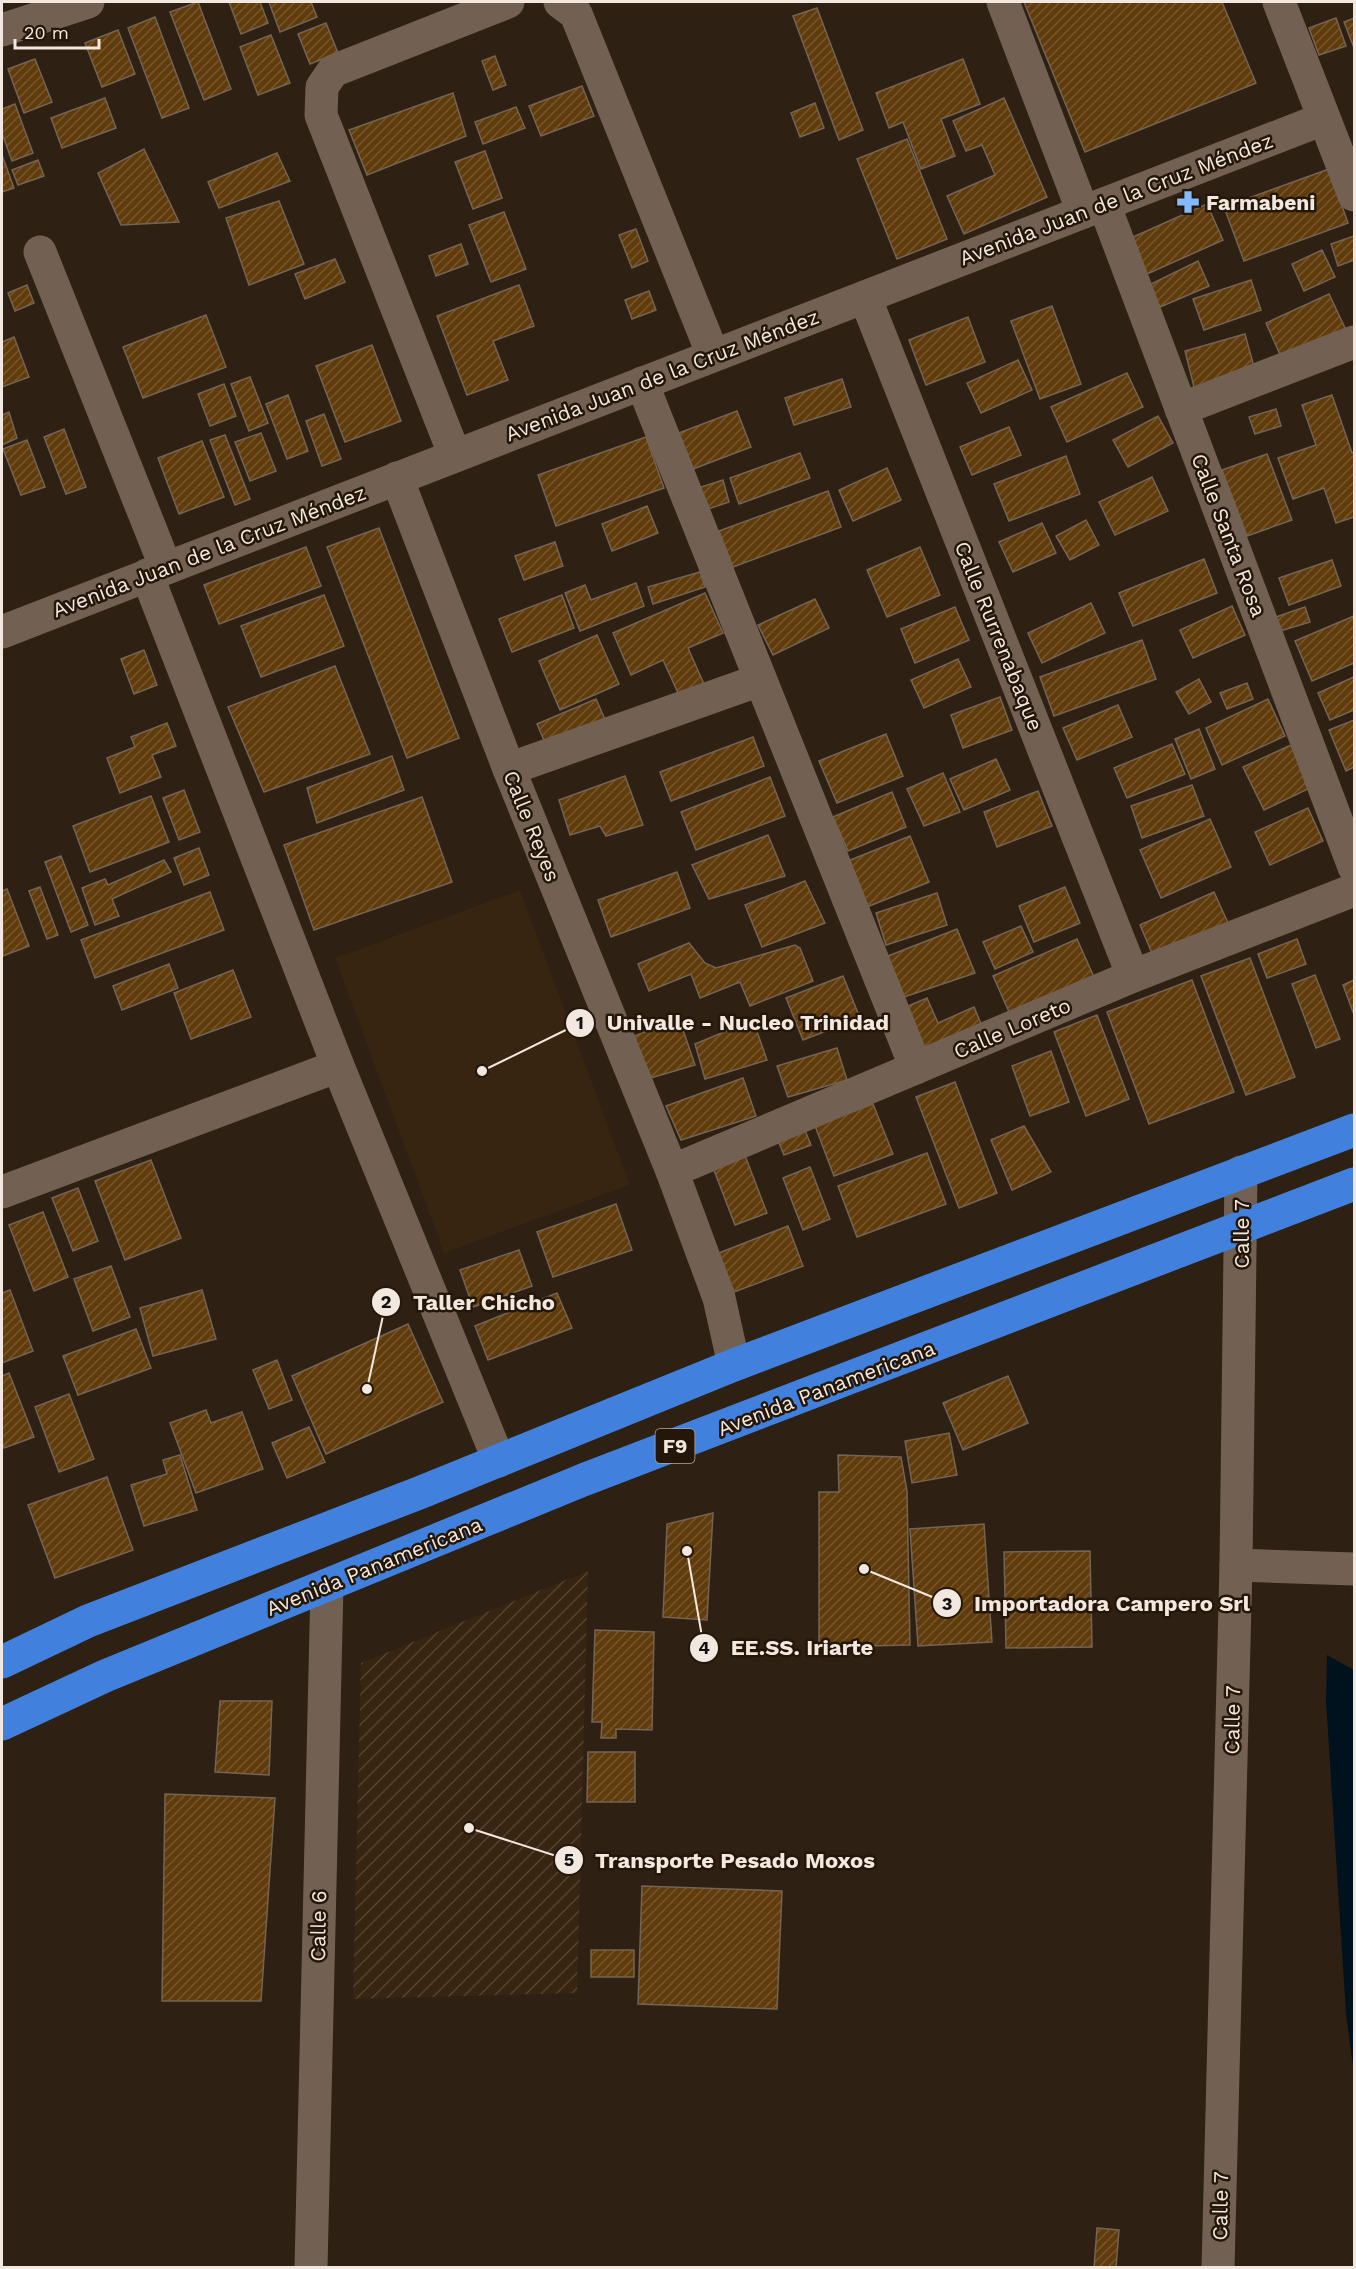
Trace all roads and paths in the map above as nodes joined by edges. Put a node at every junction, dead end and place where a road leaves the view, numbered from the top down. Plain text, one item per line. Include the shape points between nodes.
1 (88, 2) edge
2 (508, 2) edge
3 (560, 2) edge
4 (1004, 2) edge
5 (1279, 2) edge
6 (2, 30) edge
7 (1323, 119) junction
8 (1354, 195) edge
9 (1094, 208) junction
10 (40, 252) dead end
11 (865, 297) junction
12 (1354, 342) edge
13 (713, 355) junction
14 (642, 383) junction
15 (1181, 409) junction
16 (455, 456) junction
17 (397, 478) junction
18 (157, 572) junction
19 (2, 632) edge
20 (760, 680) junction
21 (509, 769) junction
22 (1354, 867) edge
23 (1354, 890) edge
24 (1133, 976) junction
25 (338, 1066) junction
26 (916, 1068) junction
27 (1354, 1130) edge
28 (672, 1172) junction
29 (1241, 1172) junction
30 (1354, 1184) edge
31 (2, 1192) edge
32 (1242, 1228) junction
33 (734, 1365) junction
34 (499, 1461) junction
35 (1236, 1565) junction
36 (1354, 1569) edge
37 (327, 1585) junction
38 (2, 1662) edge
39 (2, 1724) edge
40 (311, 2268) edge
41 (1218, 2268) edge

1 - 6 street
2 - 16 street via 333,71 322,87 321,115
3 - 13 street via 576,14
4 - 9 street, Calle Santa Rosa
5 - 7 street
7 - 8 street
7 - 9 street, Avenida Juan de la Cruz Méndez
9 - 11 street, Avenida Juan de la Cruz Méndez
9 - 15 street, Calle Santa Rosa
10 - 18 street
11 - 13 street, Avenida Juan de la Cruz Méndez
11 - 24 street, Calle Rurrenabaque
12 - 15 street
13 - 14 street, Avenida Juan de la Cruz Méndez
14 - 16 street, Avenida Juan de la Cruz Méndez
14 - 20 street
15 - 22 street, Calle Santa Rosa
16 - 17 street, Avenida Juan de la Cruz Méndez
17 - 18 street, Avenida Juan de la Cruz Méndez
17 - 21 street, Calle Reyes
18 - 19 street, Avenida Juan de la Cruz Méndez
18 - 25 street
20 - 21 street
20 - 26 street
21 - 28 street, Calle Reyes
23 - 24 street, Calle Loreto
24 - 26 street, Calle Loreto
25 - 31 street
25 - 34 street
26 - 28 street, Calle Loreto
27 - 29 highway, F9
28 - 33 street, Calle Reyes via 719,1298
29 - 32 street, Calle 7
29 - 33 highway, F9
30 - 32 highway, Avenida Panamericana / F9
32 - 35 street, Calle 7
32 - 37 highway, Avenida Panamericana / F9 via 583,1480
33 - 34 highway, F9
34 - 38 highway, F9 via 88,1621
35 - 36 street
35 - 41 street, Calle 7
37 - 39 highway, Avenida Panamericana / F9 via 105,1676
37 - 40 street, Calle 6

